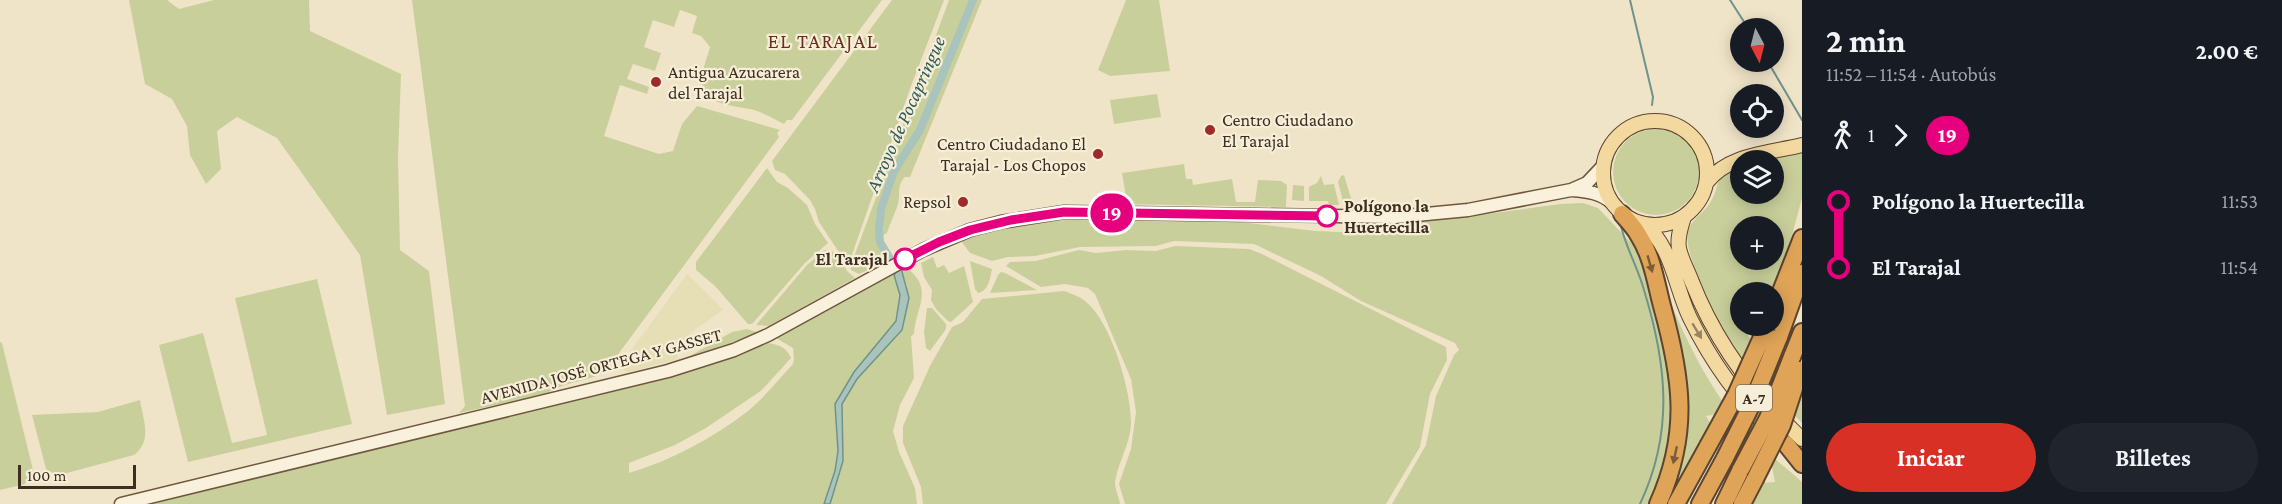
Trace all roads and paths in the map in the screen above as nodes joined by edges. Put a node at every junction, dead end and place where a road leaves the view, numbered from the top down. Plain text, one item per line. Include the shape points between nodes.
1 (1700, 145) junction
2 (1802, 145) edge
3 (1779, 150) edge
4 (1730, 157) edge
5 (1730, 163) edge
6 (1604, 165) junction
7 (1707, 182) junction
8 (1571, 190) junction
9 (1617, 208) junction
10 (1684, 217) junction
11 (1644, 224) junction
12 (1802, 238) edge
13 (1802, 273) edge
14 (1784, 284) edge
15 (1784, 309) edge
16 (1802, 332) edge
17 (1770, 336) edge
18 (1772, 336) edge
19 (1798, 364) edge
20 (1794, 442) edge
21 (1802, 459) edge
22 (1802, 464) edge
23 (1748, 474) junction
24 (1743, 502) edge
25 (121, 504) edge
26 (1658, 504) edge
27 (1676, 504) edge
28 (1700, 504) edge
29 (1724, 504) edge

1 - 4 main road
1 - 6 main road via 1678,126 1651,121 1637,124 1615,139
1 - 7 main road
2 - 3 main road
5 - 7 main road
6 - 8 main road, AVENIDA JOSÉ ORTEGA Y GASSET via 1587,183
6 - 9 main road via 1604,185
7 - 10 main road via 1699,201
8 - 9 main road, AVENIDA JOSÉ ORTEGA Y GASSET via 1606,198
8 - 25 main road, AVENIDA JOSÉ ORTEGA Y GASSET via 1468,210 1395,217 1064,212 1011,220 939,242 734,350 668,371
9 - 11 main road
9 -> 26 highway via 1645,246 1679,378 1680,423 1675,458
10 - 11 main road via 1672,223
10 - 20 main road via 1678,233 1679,248 1702,308 1728,355
11 -> 20 main road via 1656,234 1665,251 1690,319 1712,357 1764,424
12 - 14 highway
13 - 15 highway, A-7
16 - 19 highway, A-7
17 - 27 highway, bridge
18 - 28 highway, A-7, bridge via 1751,406
19 - 23 highway, A-7, bridge via 1768,418
20 - 21 main road
20 - 22 highway
23 - 24 highway
23 - 29 highway, A-7

